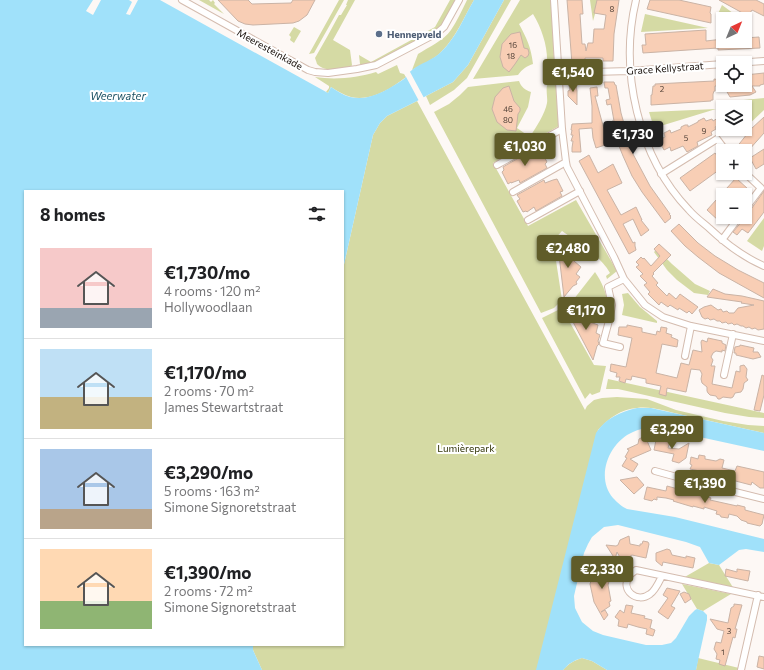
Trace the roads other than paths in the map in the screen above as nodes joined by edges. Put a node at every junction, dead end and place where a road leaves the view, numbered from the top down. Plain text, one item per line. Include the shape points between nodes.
1 (182, 0) edge
2 (459, 0) edge
3 (554, 0) edge
4 (636, 0) edge
5 (752, 62) edge
6 (764, 62) edge
7 (716, 65) edge
8 (630, 71) junction
9 (558, 74) junction
10 (562, 129) junction
11 (721, 144) edge
12 (566, 162) junction
13 (497, 164) dead end
14 (661, 174) junction
15 (752, 180) edge
16 (513, 192) dead end
17 (580, 192) junction
18 (752, 200) edge
19 (528, 220) dead end
20 (734, 224) edge
21 (722, 240) junction
22 (764, 266) edge
23 (624, 279) junction
24 (691, 326) junction
25 (733, 334) junction
26 (764, 341) edge
27 (620, 347) dead end
28 (685, 356) dead end
29 (724, 375) dead end
30 (655, 471) dead end
31 (764, 499) edge
32 (662, 576) junction
33 (761, 596) edge
34 (741, 670) edge

1 - 2 street, Meeresteinkade via 308,70 328,73 376,65 438,33 444,28
3 - 9 street
4 - 8 street via 630,34
5 - 6 street
7 - 8 street, Grace Kellystraat
8 - 9 street, Grace Kellystraat
8 - 14 street via 637,113
9 - 10 street
10 - 12 street
10 - 13 street
11 - 14 street via 717,139
12 - 16 street
12 - 17 street
14 - 21 street via 688,210
15 - 18 street via 761,188
17 - 19 street
17 - 23 street
20 - 21 street
21 - 22 street
23 - 24 street via 645,305 663,317
23 - 27 street via 608,287 612,305 603,343
24 - 25 street
24 - 28 street
25 - 26 street
25 - 29 street
30 - 31 street
32 - 32 street via 652,594 642,598 633,596 628,590 626,583 636,570
32 - 33 street
33 - 34 street

